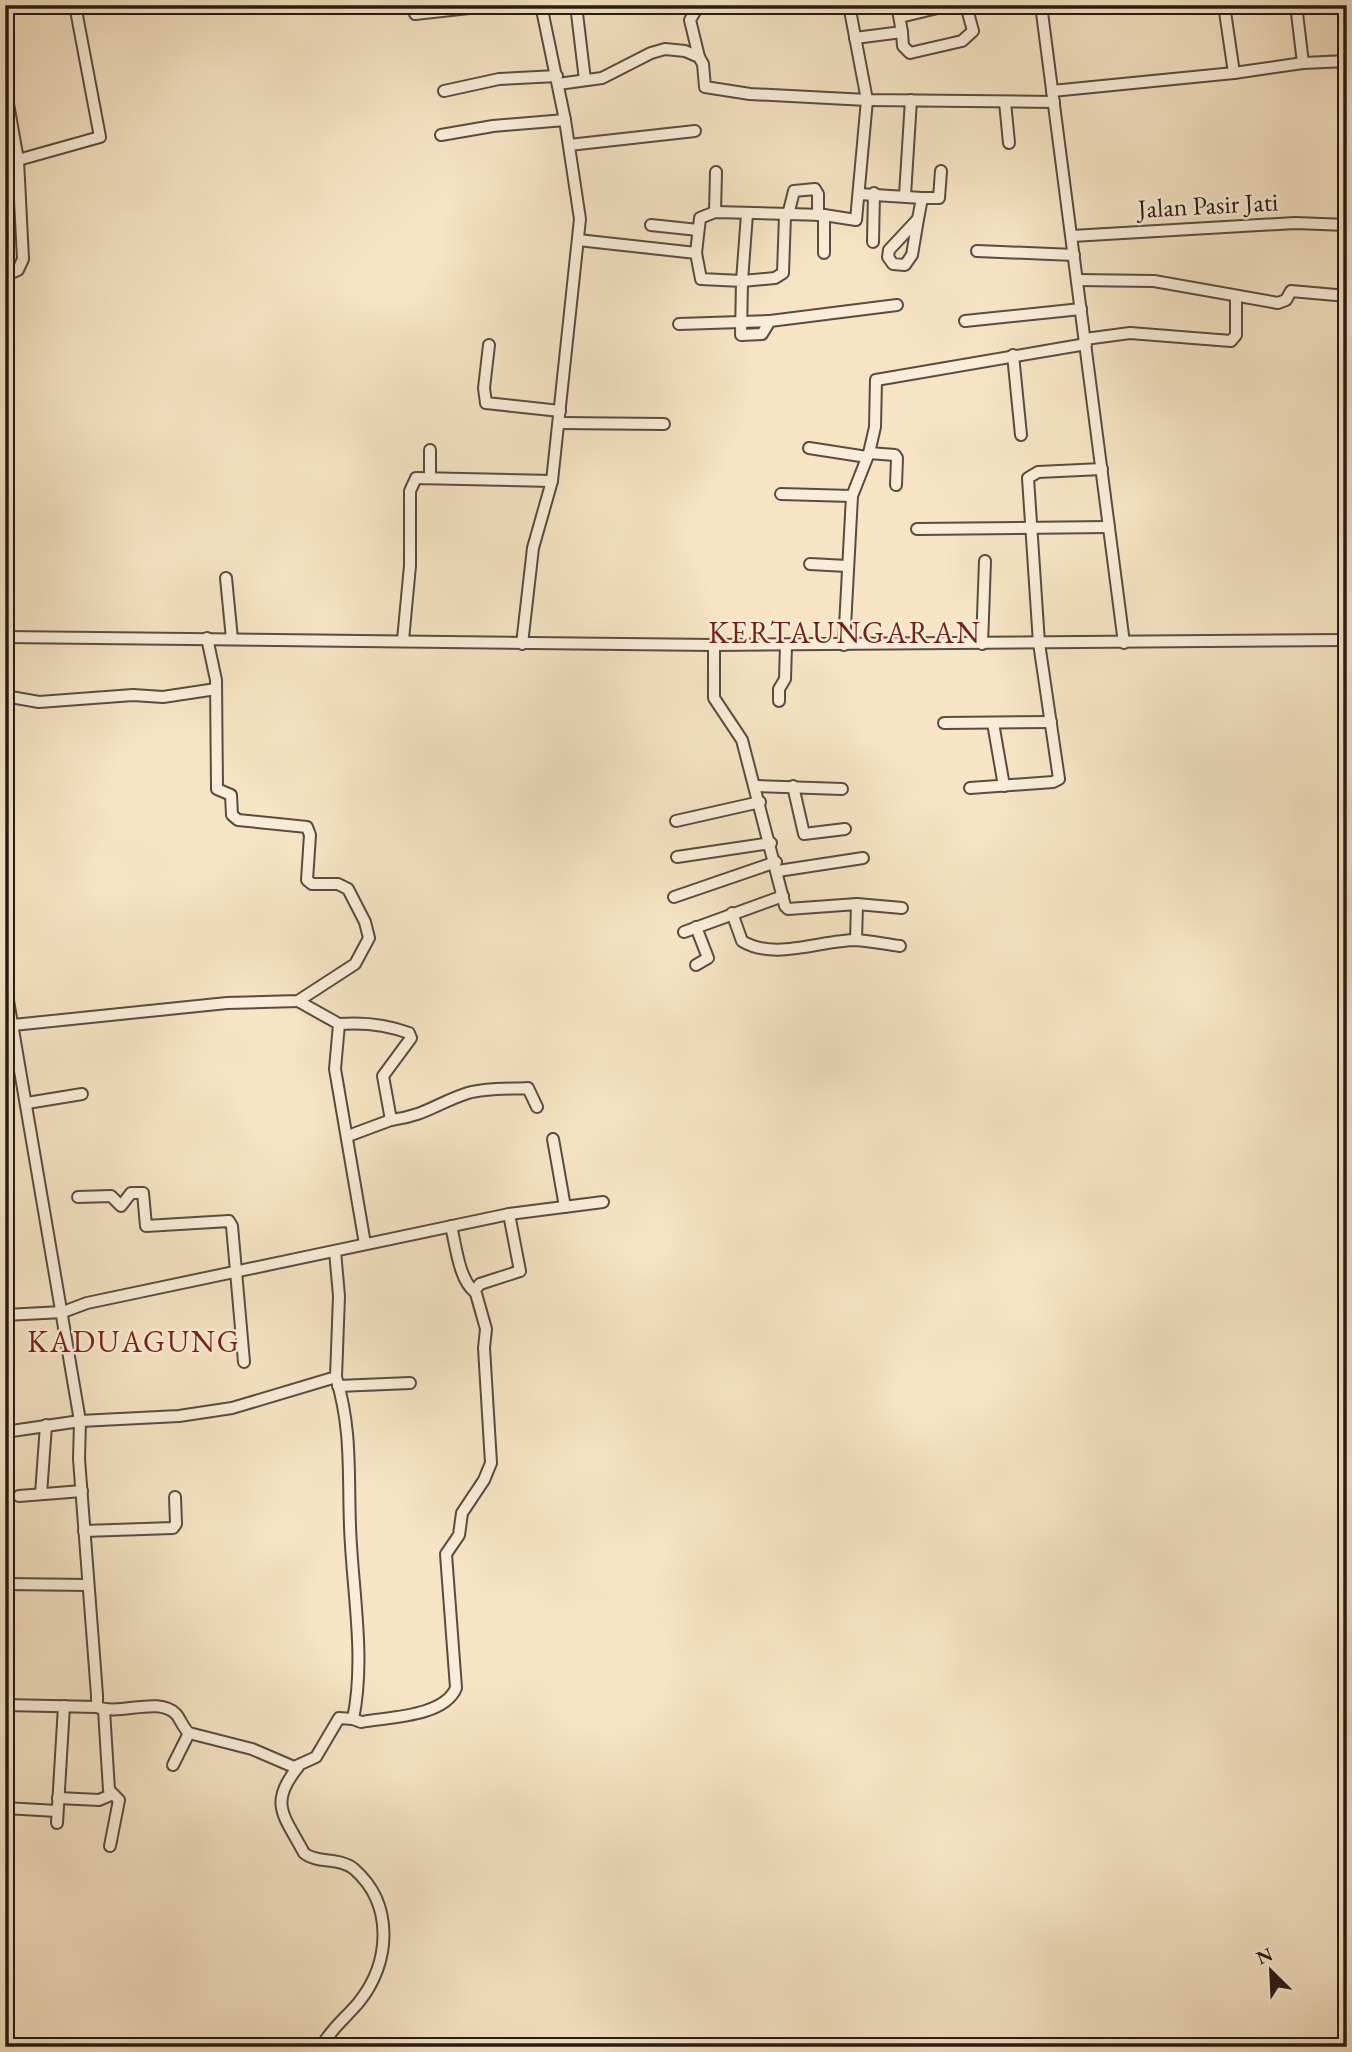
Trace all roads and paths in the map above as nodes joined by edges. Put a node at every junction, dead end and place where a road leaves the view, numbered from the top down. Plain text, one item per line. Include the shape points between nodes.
1 (75, 5) edge
2 (496, 5) edge
3 (541, 5) edge
4 (576, 5) edge
5 (699, 5) edge
6 (849, 5) edge
7 (897, 5) edge
8 (950, 5) edge
9 (966, 5) edge
10 (1041, 5) edge
11 (1224, 5) edge
12 (1296, 5) edge
13 (415, 14) dead end
14 (900, 18) junction
15 (902, 32) junction
16 (855, 38) junction
17 (699, 57) junction
18 (1345, 62) edge
19 (1303, 63) junction
20 (1234, 73) junction
21 (557, 80) junction
22 (586, 80) junction
23 (5, 87) edge
24 (444, 91) dead end
25 (1347, 92) edge
26 (1053, 97) junction
27 (867, 100) junction
28 (911, 100) junction
29 (1005, 102) junction
30 (565, 120) junction
31 (695, 131) dead end
32 (441, 135) dead end
33 (1009, 143) dead end
34 (569, 145) junction
35 (19, 160) junction
36 (5, 164) edge
37 (716, 172) dead end
38 (941, 172) dead end
39 (873, 193) junction
40 (859, 194) junction
41 (905, 195) junction
42 (922, 198) junction
43 (715, 212) junction
44 (747, 214) junction
45 (787, 215) junction
46 (821, 215) junction
47 (918, 219) dead end
48 (856, 220) junction
49 (873, 222) junction
50 (651, 225) dead end
51 (1347, 225) edge
52 (698, 230) junction
53 (1072, 236) junction
54 (578, 240) junction
55 (873, 242) dead end
56 (976, 251) dead end
57 (696, 253) junction
58 (824, 253) dead end
59 (1074, 255) junction
60 (5, 276) edge
61 (1077, 280) junction
62 (742, 281) junction
63 (1236, 296) junction
64 (1347, 296) edge
65 (897, 305) dead end
66 (1081, 309) junction
67 (965, 321) dead end
68 (679, 324) dead end
69 (741, 334) junction
70 (1085, 341) junction
71 (489, 345) dead end
72 (1013, 355) junction
73 (560, 411) junction
74 (559, 423) junction
75 (664, 424) dead end
76 (1021, 435) dead end
77 (809, 448) dead end
78 (430, 450) dead end
79 (868, 455) junction
80 (1102, 469) junction
81 (430, 477) junction
82 (552, 481) junction
83 (896, 485) dead end
84 (781, 494) dead end
85 (852, 496) junction
86 (1109, 527) junction
87 (917, 528) dead end
88 (1032, 529) junction
89 (985, 561) dead end
90 (810, 564) dead end
91 (847, 566) junction
92 (226, 578) dead end
93 (5, 637) edge
94 (207, 638) junction
95 (232, 639) junction
96 (403, 640) junction
97 (1347, 640) edge
98 (1040, 643) junction
99 (1124, 643) junction
100 (522, 644) junction
101 (982, 644) junction
102 (714, 645) junction
103 (786, 645) junction
104 (844, 645) junction
105 (216, 689) junction
106 (5, 696) edge
107 (779, 701) dead end
108 (1051, 722) junction
109 (944, 723) dead end
110 (993, 723) junction
111 (756, 786) junction
112 (793, 786) junction
113 (1004, 786) junction
114 (970, 788) dead end
115 (842, 789) dead end
116 (760, 802) junction
117 (676, 821) dead end
118 (845, 829) dead end
119 (771, 843) junction
120 (677, 856) dead end
121 (863, 858) dead end
122 (777, 867) junction
123 (783, 896) junction
124 (674, 897) dead end
125 (857, 904) junction
126 (902, 908) dead end
127 (732, 913) junction
128 (696, 927) junction
129 (684, 932) dead end
130 (856, 940) junction
131 (900, 946) dead end
132 (696, 965) dead end
133 (5, 983) edge
134 (298, 1001) junction
135 (339, 1024) junction
136 (13, 1026) junction
137 (82, 1094) dead end
138 (27, 1103) junction
139 (537, 1107) dead end
140 (391, 1120) junction
141 (348, 1136) junction
142 (553, 1139) dead end
143 (78, 1197) dead end
144 (603, 1202) dead end
145 (565, 1207) junction
146 (509, 1214) junction
147 (451, 1226) junction
148 (366, 1244) junction
149 (335, 1251) junction
150 (235, 1270) junction
151 (475, 1292) junction
152 (63, 1312) junction
153 (5, 1315) edge
154 (244, 1362) dead end
155 (337, 1382) junction
156 (410, 1383) dead end
157 (80, 1421) junction
158 (46, 1425) junction
159 (5, 1432) edge
160 (82, 1491) junction
161 (41, 1494) junction
162 (19, 1496) dead end
163 (175, 1497) dead end
164 (84, 1531) junction
165 (5, 1584) edge
166 (88, 1585) junction
167 (5, 1705) edge
168 (64, 1706) junction
169 (100, 1708) junction
170 (353, 1719) junction
171 (189, 1733) junction
172 (173, 1765) dead end
173 (298, 1767) junction
174 (111, 1795) junction
175 (58, 1798) junction
176 (5, 1808) edge
177 (57, 1811) junction
178 (57, 1823) dead end
179 (110, 1846) dead end
180 (321, 2047) edge

1 - 35 street via 100,137
2 - 13 street
3 - 21 street
4 - 22 street
5 - 17 street via 690,20
6 - 16 street
7 - 14 street
8 - 14 street
9 - 15 street via 973,31 962,41 910,53 902,46
10 - 26 street
11 - 20 street
12 - 19 street
14 - 15 street
15 - 16 street
16 - 27 street
17 - 22 street via 685,51 656,51 617,72
17 - 27 street via 707,88
18 - 19 street
18 - 25 street
19 - 20 street
20 - 26 street
21 - 22 street
21 - 24 street via 499,79
21 - 30 street
23 - 35 street
26 - 29 street
26 - 53 street
27 - 28 street
27 - 40 street
28 - 29 street
28 - 41 street
29 - 33 street
30 - 32 street
30 - 34 street
31 - 34 street
34 - 54 street via 579,200
35 - 36 street
35 - 60 street via 23,258 16,272
37 - 43 street
38 - 42 street via 939,198
39 - 40 street
39 - 41 street
39 - 49 street
40 - 48 street
41 - 42 street
42 - 47 street
43 - 44 street
43 - 52 street via 700,218
44 - 45 street
44 - 62 street
45 - 46 street
45 - 46 street via 794,191 815,189
45 - 62 street via 783,273
46 - 48 street
46 - 58 street
48 - 49 street
49 - 55 street
50 - 52 street
51 - 53 street, Jalan Pasir Jati via 1295,223
52 - 57 street
53 - 59 street
54 - 57 street
54 - 73 street
56 - 59 street
57 - 62 street via 701,279
59 - 61 street
61 - 63 street via 1154,281
61 - 66 street
62 - 69 street
63 - 64 street via 1279,303 1291,291
63 - 70 street via 1236,335 1231,341 1130,333
65 - 69 street via 770,321
66 - 67 street
66 - 70 street
68 - 69 street
70 - 72 street
70 - 80 street
71 - 73 street via 486,403
72 - 76 street
72 - 79 street via 876,380 875,427
73 - 74 street
74 - 75 street
74 - 82 street
77 - 79 street
78 - 81 street
79 - 83 street via 895,455
79 - 85 street
80 - 86 street
80 - 88 street via 1032,474 1028,484
81 - 82 street
81 - 96 street via 411,483
82 - 100 street via 533,548
84 - 85 street
85 - 91 street
86 - 88 street
86 - 99 street
87 - 88 street
88 - 98 street
89 - 101 street
90 - 91 street
91 - 104 street
92 - 95 street
93 - 94 street
94 - 95 street
94 - 105 street
95 - 96 street
96 - 100 street
97 - 99 street
98 - 99 street
98 - 101 street
98 - 108 street
100 - 102 street
101 - 104 street
102 - 103 street
102 - 111 street via 714,698 743,740
103 - 104 street
103 - 107 street
105 - 106 street via 163,697 34,702
105 - 134 street via 217,789 231,795 233,817 307,827 307,880 348,889 369,932 355,964
108 - 110 street
108 - 113 street via 1059,779
109 - 110 street
110 - 113 street
111 - 112 street
111 - 116 street
112 - 115 street
112 - 118 street via 804,834
113 - 114 street
116 - 117 street
116 - 119 street
119 - 120 street
119 - 122 street
121 - 122 street
122 - 123 street
122 - 124 street
123 - 125 street via 788,909
123 - 127 street
125 - 126 street
125 - 130 street
127 - 128 street
127 - 130 street via 742,940 750,944 795,947
128 - 129 street
128 - 132 street via 708,958
130 - 131 street
133 - 136 street
134 - 135 street
134 - 136 street via 214,1004
135 - 140 street via 369,1022 410,1033 411,1042 383,1076
135 - 141 street via 335,1069
136 - 138 street
137 - 138 street
138 - 152 street
139 - 140 street via 528,1088 480,1091 416,1117
140 - 141 street
141 - 148 street
142 - 145 street
143 - 150 street via 111,1196 121,1206 131,1194 143,1193 146,1226 229,1221
144 - 145 street
145 - 146 street
146 - 147 street
146 - 151 street via 520,1271 480,1284
147 - 148 street
147 - 151 street via 460,1263
148 - 149 street
149 - 150 street
149 - 155 street
150 - 152 street
150 - 154 street
151 - 170 street via 486,1329 491,1457 484,1480 461,1513 459,1535 446,1554 456,1688 453,1696 437,1706 361,1722
152 - 153 street
152 - 157 street
155 - 156 street
155 - 157 street via 232,1408
155 - 170 street via 350,1441 358,1650
157 - 158 street
157 - 160 street
158 - 159 street
158 - 161 street
160 - 161 street
160 - 164 street
161 - 162 street
163 - 164 street via 173,1528
164 - 166 street
165 - 166 street
166 - 169 street
167 - 168 street
168 - 169 street
168 - 175 street
169 - 171 street via 166,1708
169 - 174 street
170 - 173 street via 339,1718 316,1757
171 - 172 street
171 - 173 street via 253,1749
173 - 180 street via 282,1786 280,1802 304,1853 355,1870 380,1907 386,1930 371,1980
174 - 175 street via 99,1800
174 - 179 street via 119,1802
175 - 177 street
176 - 177 street
177 - 178 street

